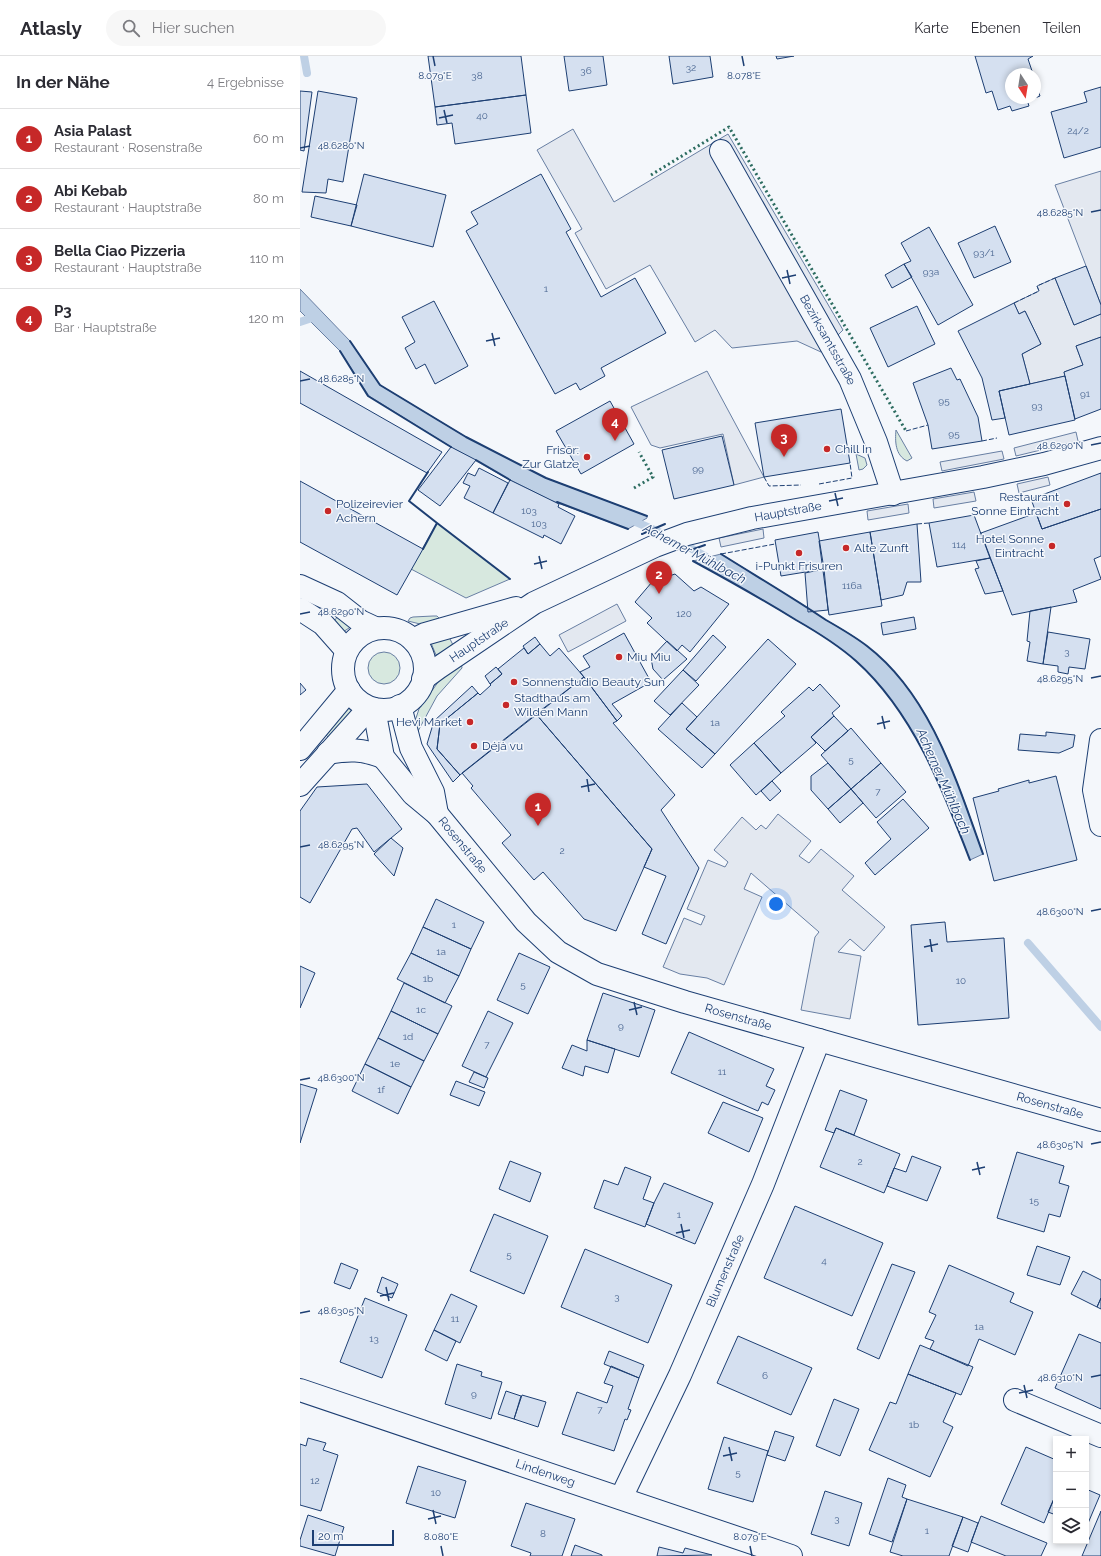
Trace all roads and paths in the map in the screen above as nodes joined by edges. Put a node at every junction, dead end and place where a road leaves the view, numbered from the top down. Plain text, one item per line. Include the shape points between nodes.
1 (721, 151) dead end
2 (1101, 448) edge
3 (892, 494) junction
4 (300, 586) edge
5 (534, 603) junction
6 (300, 609) edge
7 (375, 628) junction
8 (413, 640) junction
9 (346, 650) junction
10 (423, 679) junction
11 (348, 690) junction
12 (400, 706) junction
13 (372, 708) junction
14 (1101, 740) edge
15 (300, 749) edge
16 (328, 753) junction
17 (382, 757) junction
18 (300, 785) edge
19 (436, 814) junction
20 (1101, 825) edge
21 (819, 1040) junction
22 (1101, 1120) edge
23 (300, 1390) edge
24 (1015, 1400) dead end
25 (1101, 1436) edge
26 (621, 1498) junction
27 (790, 1556) edge

1 - 3 street, Bezirksamtsstraße via 850,379 876,442
2 - 3 street, Hauptstraße via 1036,466
3 - 5 street, Hauptstraße via 752,518 687,534 658,544
4 - 7 street via 337,604 360,621
5 - 8 street, Hauptstraße via 425,634
5 - 10 street, Hauptstraße
6 - 9 street via 323,624
7 - 8 street via 392,628
7 - 9 street via 355,639
8 - 10 street via 422,654
9 - 11 street via 342,667
10 - 12 street via 419,690
11 - 13 street via 354,698
11 - 15 street
12 - 13 street via 383,710
12 - 19 street, Rosenstraße via 410,748 433,792
13 - 16 street
13 - 17 street, Rosenstraße
14 - 20 street via 1094,790
16 - 17 street via 347,750
16 - 18 street
17 - 19 street, Rosenstraße via 413,794
19 - 21 street, Rosenstraße via 526,922 558,952 597,974
21 - 22 street, Rosenstraße
21 - 26 street, Blumenstraße via 763,1184 680,1375
23 - 26 street, Lindenweg
24 - 25 street
26 - 27 street, Lindenweg

